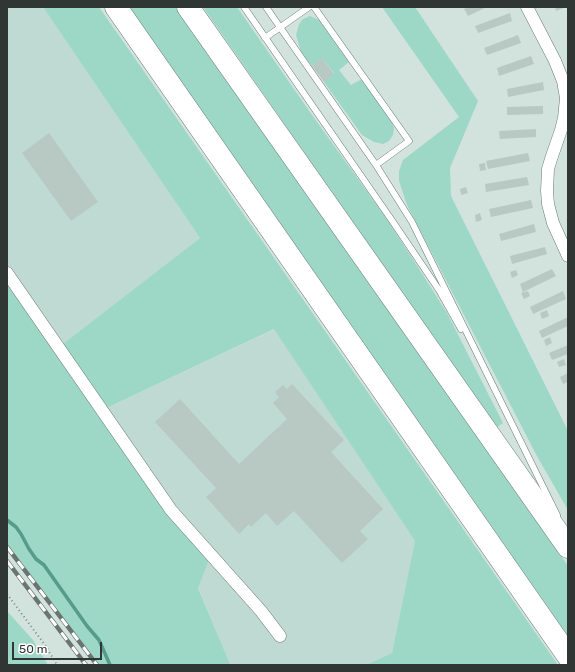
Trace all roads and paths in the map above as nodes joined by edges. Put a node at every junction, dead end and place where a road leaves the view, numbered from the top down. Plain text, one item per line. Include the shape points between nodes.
1 (116, 7) edge
2 (188, 7) edge
3 (244, 7) edge
4 (266, 7) edge
5 (309, 7) edge
6 (314, 7) edge
7 (527, 7) edge
8 (280, 27) junction
9 (265, 38) junction
10 (376, 165) junction
11 (568, 256) edge
12 (7, 273) edge
13 (485, 370) junction
14 (561, 521) dead end
15 (568, 547) edge
16 (7, 594) edge
17 (280, 636) dead end
18 (568, 656) edge
19 (57, 665) edge

1 - 18 highway
2 - 15 highway
3 - 9 lane
4 - 8 lane
5 - 8 lane
6 - 10 lane via 409,141
7 - 11 street via 555,61 566,98 561,130 550,159 547,191 553,223
8 - 9 lane
8 - 10 lane
9 - 13 lane via 394,222 431,278
10 - 13 lane via 412,222
12 - 17 street via 171,510
13 - 14 lane
16 - 19 path

